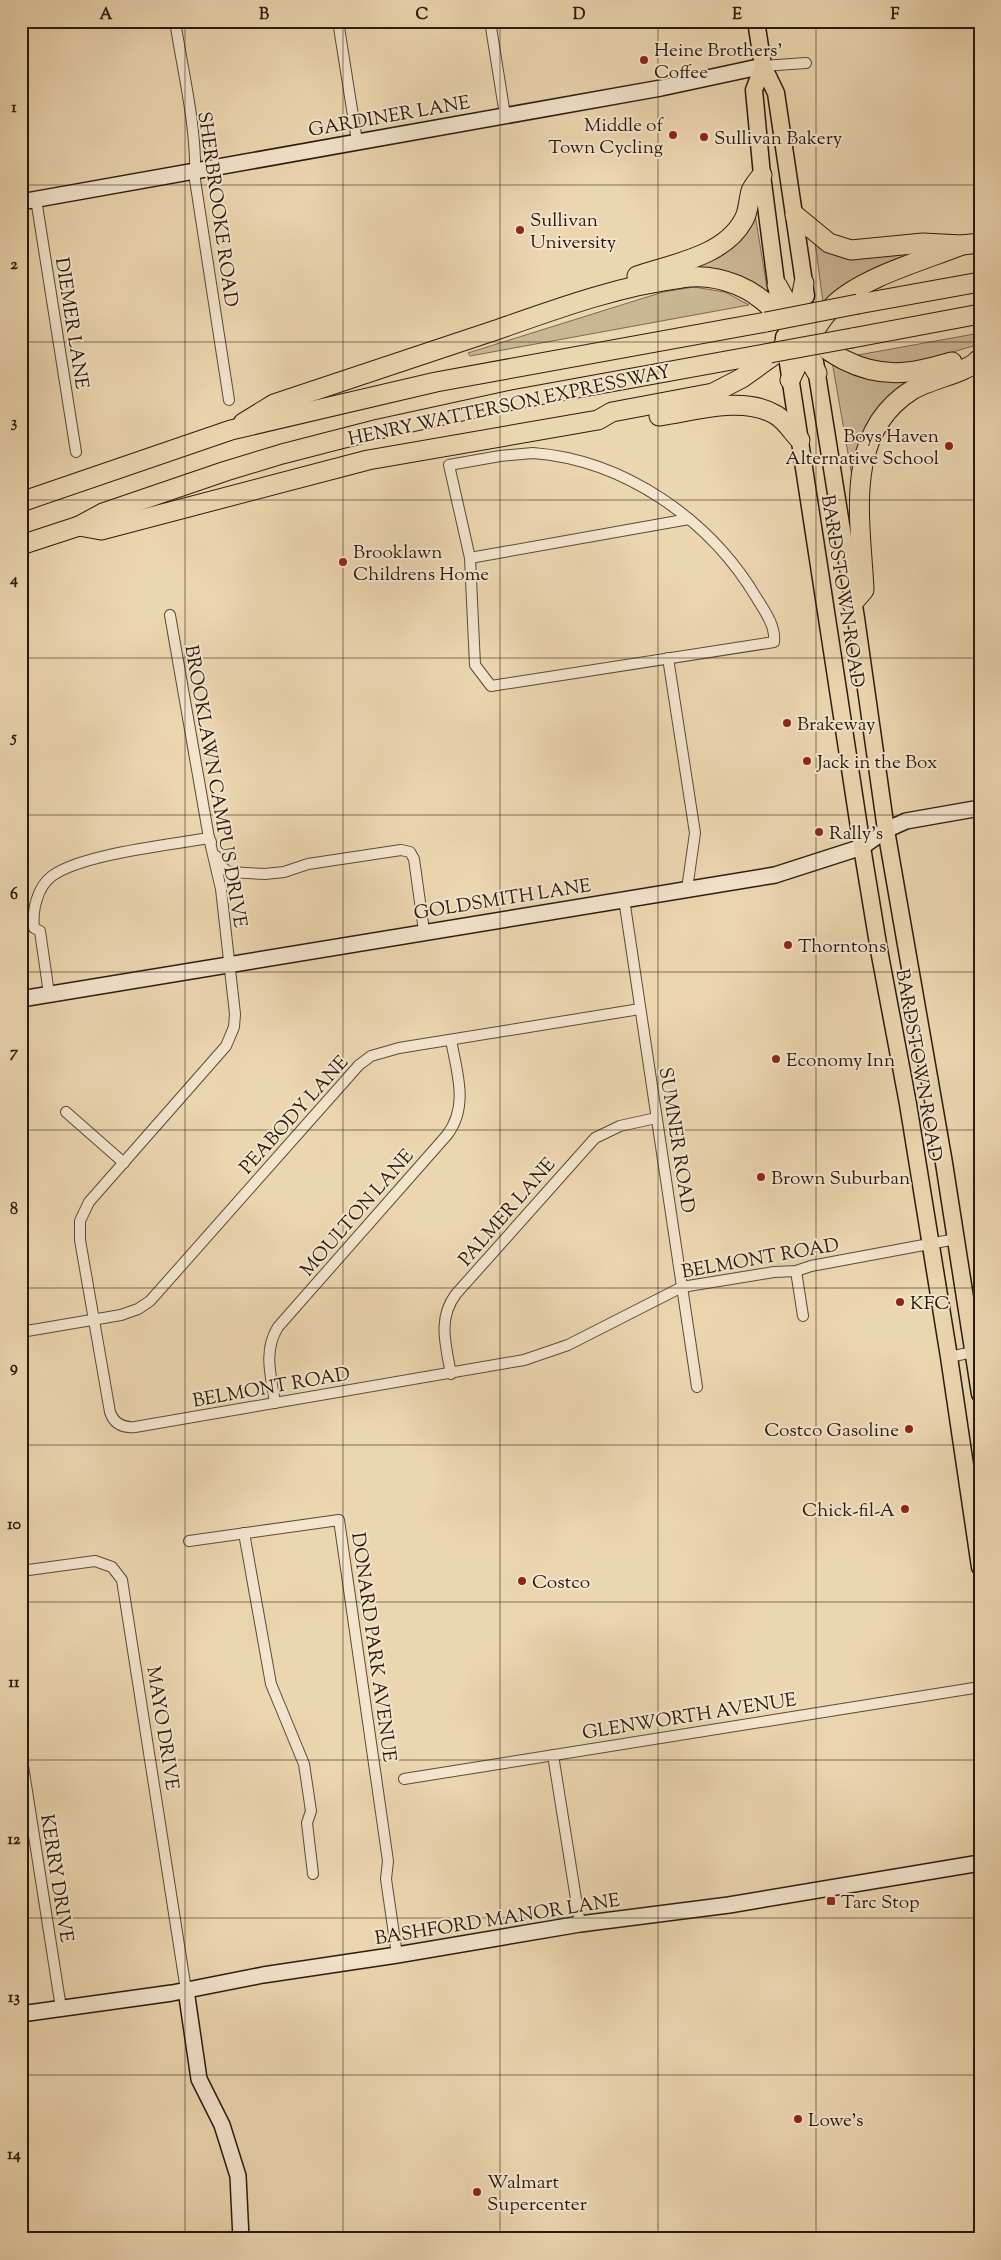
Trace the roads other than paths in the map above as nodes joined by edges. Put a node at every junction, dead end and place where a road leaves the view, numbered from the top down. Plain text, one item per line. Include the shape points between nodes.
1 (175, 21) edge
2 (338, 21) edge
3 (490, 21) edge
4 (756, 21) edge
5 (806, 63) dead end
6 (763, 66) junction
7 (505, 115) junction
8 (356, 141) junction
9 (195, 170) junction
10 (762, 175) junction
11 (28, 200) edge
12 (794, 215) junction
13 (971, 244) edge
14 (980, 282) edge
15 (804, 283) junction
16 (776, 285) joint
17 (579, 302) junction
18 (980, 314) edge
19 (782, 331) junction
20 (808, 343) junction
21 (979, 360) edge
22 (816, 373) joint
23 (790, 380) junction
24 (229, 400) dead end
25 (598, 420) junction
26 (231, 430) junction
27 (800, 440) junction
28 (76, 452) dead end
29 (21, 502) edge
30 (689, 519) junction
31 (79, 526) junction
32 (21, 544) edge
33 (470, 558) junction
34 (852, 604) junction
35 (170, 615) dead end
36 (668, 658) junction
37 (980, 808) edge
38 (886, 830) junction
39 (209, 838) junction
40 (862, 847) junction
41 (687, 889) junction
42 (624, 899) junction
43 (424, 932) junction
44 (228, 964) junction
45 (49, 994) junction
46 (21, 998) edge
47 (640, 1009) junction
48 (451, 1040) junction
49 (903, 1081) junction
50 (929, 1083) junction
51 (66, 1112) dead end
52 (656, 1118) junction
53 (124, 1163) junction
54 (956, 1239) junction
55 (930, 1244) junction
56 (796, 1271) junction
57 (682, 1287) junction
58 (803, 1316) dead end
59 (93, 1320) junction
60 (21, 1332) edge
61 (976, 1352) edge
62 (949, 1357) junction
63 (451, 1374) junction
64 (697, 1387) dead end
65 (980, 1394) edge
66 (275, 1403) junction
67 (244, 1533) junction
68 (189, 1541) dead end
69 (980, 1567) edge
70 (21, 1572) edge
71 (980, 1687) edge
72 (21, 1753) edge
73 (553, 1755) junction
74 (404, 1779) dead end
75 (980, 1863) edge
76 (313, 1874) dead end
77 (580, 1924) junction
78 (397, 1955) junction
79 (186, 1990) junction
80 (61, 2008) junction
81 (21, 2014) edge
82 (240, 2239) edge

1 - 9 street, SHERBROOKE ROAD
2 - 8 street
3 - 7 street
4 - 6 main road
5 - 6 street
6 - 7 street, GARDINER LANE via 682,84
6 - 10 main road via 754,90
6 - 12 main road via 776,93
7 - 8 street, GARDINER LANE
8 - 9 street, GARDINER LANE
9 - 11 street, GARDINER LANE
9 - 24 street, SHERBROOKE ROAD
10 - 16 main road
10 - 17 highway via 751,191 745,219 724,244 585,294
11 - 28 street, DIEMER LANE
12 - 13 highway via 818,236 841,249 864,250 923,243
12 - 15 main road
13 - 20 highway via 895,270 865,284 835,304
14 - 19 highway, HENRY WATTERSON EXPRESSWAY, bridge via 858,304
15 - 19 highway
15 - 20 main road
16 - 19 highway
17 - 19 highway via 657,282 702,277 737,285 758,296
17 - 26 highway via 274,404
18 - 19 highway, HENRY WATTERSON EXPRESSWAY, bridge via 852,338
19 - 20 highway
19 - 23 main road, BARDSTOWN ROAD
19 - 25 highway via 781,350 742,378 713,393 612,412
19 - 26 highway, HENRY WATTERSON EXPRESSWAY via 445,380
19 - 31 highway, HENRY WATTERSON EXPRESSWAY via 517,399 282,454 103,513
20 - 21 highway via 858,366 885,372 907,372 962,359
20 - 22 highway
20 - 23 highway
21 - 34 highway via 973,366 912,390 894,406 872,436 859,479 864,590
22 - 34 main road, BARDSTOWN ROAD
23 - 27 main road, BARDSTOWN ROAD
25 - 27 highway via 614,423 753,406 776,415
25 - 31 highway via 368,460 101,530
26 - 29 highway, HENRY WATTERSON EXPRESSWAY
27 - 40 main road, BARDSTOWN ROAD
30 - 33 street
30 - 33 street via 621,477 568,458 533,453 449,464
30 - 36 street via 734,564 763,609 775,633 774,642
31 - 32 highway, HENRY WATTERSON EXPRESSWAY
33 - 36 street via 475,665 490,686
34 - 38 main road, BARDSTOWN ROAD
35 - 39 street, BROOKLAWN CAMPUS DRIVE
36 - 41 street via 695,833
37 - 38 street, GOLDSMITH LANE via 906,821
38 - 40 street, GOLDSMITH LANE
38 - 50 main road, BARDSTOWN ROAD
39 - 43 street via 223,868 237,873 284,872 308,864 401,850 410,852 414,859
39 - 44 street, BROOKLAWN CAMPUS DRIVE via 221,889
39 - 45 street via 92,859 63,869 46,882 37,900 34,928 40,931
40 - 41 street, GOLDSMITH LANE via 774,875
40 - 49 main road, BARDSTOWN ROAD
41 - 42 street, GOLDSMITH LANE
42 - 43 street, GOLDSMITH LANE
42 - 47 street, SUMNER ROAD
43 - 44 street, GOLDSMITH LANE
44 - 45 street, GOLDSMITH LANE
44 - 53 street, BELMONT ROAD via 235,1014 230,1038
45 - 46 street, GOLDSMITH LANE
47 - 48 street, PEABODY LANE
47 - 52 street, SUMNER ROAD
48 - 59 street, PEABODY LANE via 383,1052 365,1060 150,1301 132,1312
48 - 66 street, MOULTON LANE via 461,1095 457,1120 278,1327 268,1349
49 - 50 main road
49 - 55 main road, BARDSTOWN ROAD
50 - 54 main road, BARDSTOWN ROAD
51 - 53 street
52 - 57 street, SUMNER ROAD
52 - 63 street, PALMER LANE via 620,1126 602,1133 588,1144 456,1294 444,1319
53 - 59 street, BELMONT ROAD via 89,1202 80,1221
54 - 55 street, BELMONT ROAD
54 - 61 main road, BARDSTOWN ROAD
55 - 56 street, BELMONT ROAD
55 - 62 main road, BARDSTOWN ROAD
56 - 57 street, BELMONT ROAD
56 - 58 street
57 - 63 street, BELMONT ROAD via 541,1356
57 - 64 street, SUMNER ROAD
59 - 60 street, PEABODY LANE
59 - 66 street, BELMONT ROAD via 110,1412 119,1424 135,1427
61 - 62 street
61 - 65 main road, BARDSTOWN ROAD
62 - 69 main road, BARDSTOWN ROAD
63 - 66 street, BELMONT ROAD
67 - 68 street
67 - 76 street via 271,1684 304,1764 311,1811 307,1823
67 - 78 street, DONARD PARK AVENUE via 339,1520 388,1861 386,1880
70 - 79 street, MAYO DRIVE via 95,1561 112,1567 122,1580
71 - 73 street, GLENWORTH AVENUE
72 - 80 street, KERRY DRIVE
73 - 74 street, GLENWORTH AVENUE
73 - 77 street
75 - 77 street, BASHFORD MANOR LANE via 729,1905
77 - 78 street, BASHFORD MANOR LANE
78 - 79 street, BASHFORD MANOR LANE
79 - 80 street, BASHFORD MANOR LANE
79 - 82 street via 199,2079 222,2125 238,2176
80 - 81 street, BASHFORD MANOR LANE

